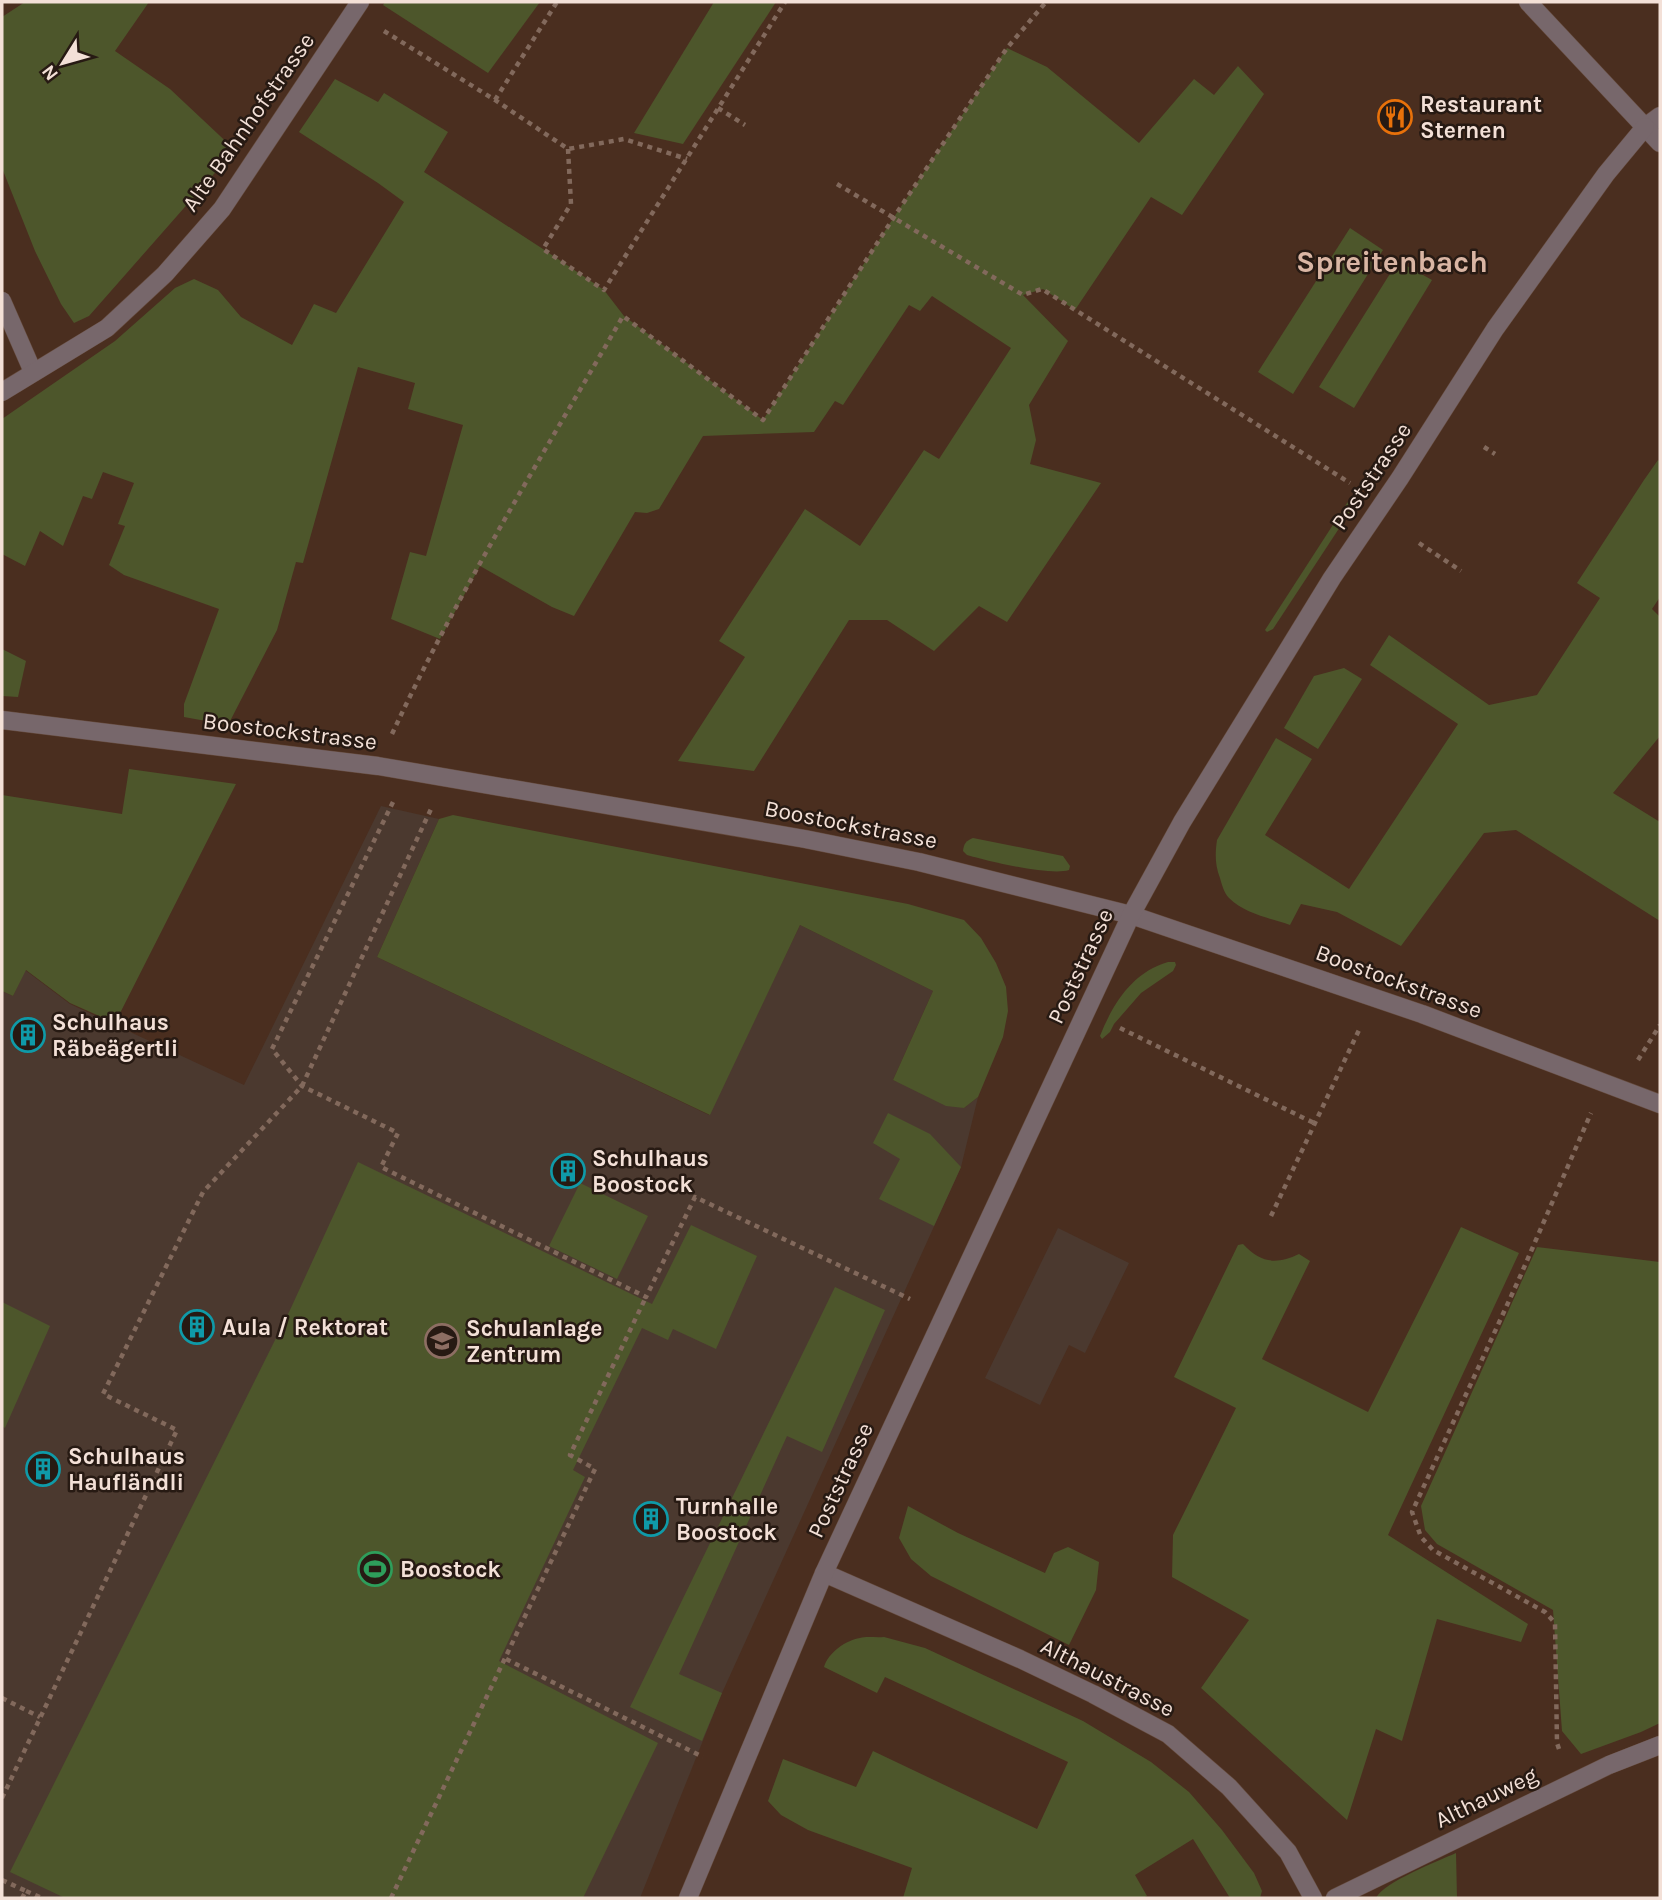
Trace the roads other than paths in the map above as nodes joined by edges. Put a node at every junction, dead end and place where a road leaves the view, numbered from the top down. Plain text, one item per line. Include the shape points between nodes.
1 (1528, 2) edge
2 (357, 7) edge
3 (1660, 116) edge
4 (1645, 127) junction
5 (1660, 143) edge
6 (2, 301) edge
7 (33, 372) junction
8 (2, 392) edge
9 (2, 720) edge
10 (1131, 915) junction
11 (1660, 1104) edge
12 (824, 1573) junction
13 (1660, 1745) edge
14 (688, 1898) edge
15 (1313, 1898) edge
16 (1335, 1898) edge

1 - 4 street
2 - 7 street, Alte Bahnhofstrasse via 222,209 107,328
3 - 4 street, Poststrasse
4 - 5 street
4 - 10 street, Poststrasse via 1495,329 1332,578 1182,822
6 - 7 street
7 - 8 street
9 - 10 street, Boostockstrasse via 378,766 602,803 919,862
10 - 11 street, Boostockstrasse via 1422,1014
10 - 12 street, Poststrasse
12 - 14 street, Poststrasse
12 - 15 street, Althaustrasse via 1020,1659 1168,1734 1229,1787 1289,1852
13 - 16 street, Althauweg via 1609,1765

